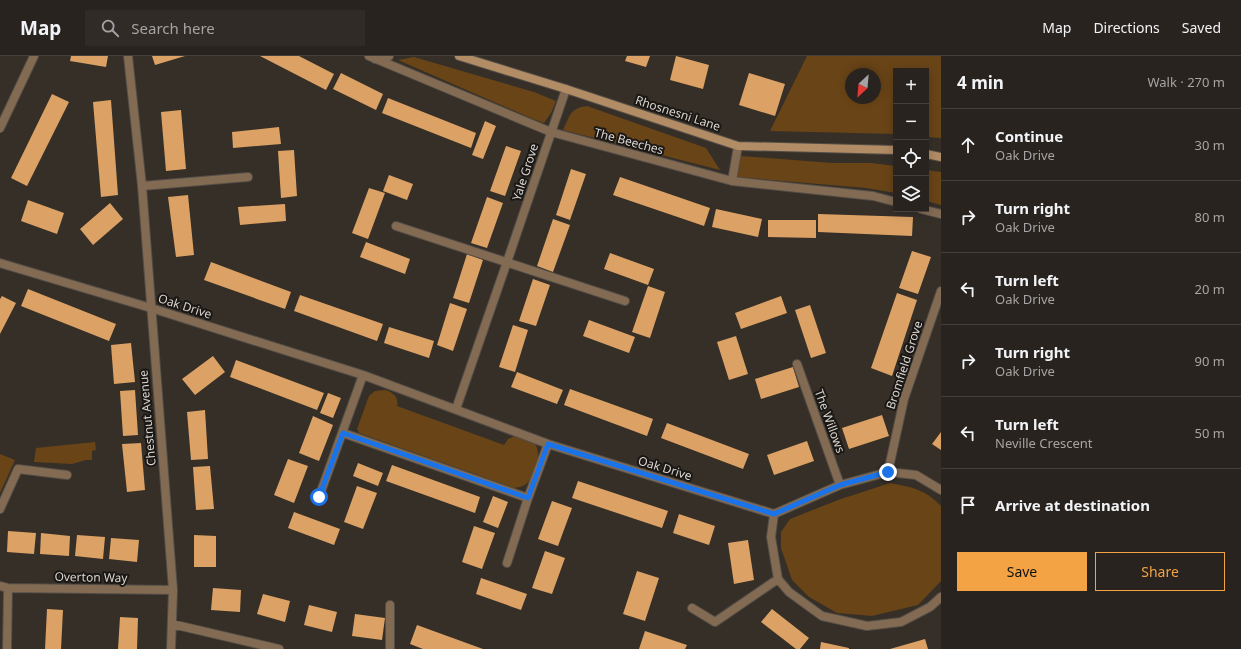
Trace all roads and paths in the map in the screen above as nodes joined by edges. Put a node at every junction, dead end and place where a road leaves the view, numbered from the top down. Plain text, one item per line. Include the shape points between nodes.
1 (34, 56) edge
2 (128, 56) edge
3 (389, 56) edge
4 (460, 56) edge
5 (372, 57) edge
6 (566, 89) junction
7 (0, 128) edge
8 (551, 132) junction
9 (738, 146) junction
10 (893, 150) edge
11 (929, 155) edge
12 (941, 157) edge
13 (248, 176) dead end
14 (732, 181) junction
15 (142, 186) junction
16 (893, 201) edge
17 (929, 211) edge
18 (941, 214) edge
19 (396, 226) dead end
20 (508, 262) junction
21 (0, 263) edge
22 (941, 290) edge
23 (625, 302) dead end
24 (150, 308) junction
25 (797, 364) dead end
26 (363, 375) junction
27 (456, 409) junction
28 (343, 433) junction
29 (548, 444) junction
30 (888, 472) junction
31 (67, 475) dead end
32 (840, 485) junction
33 (941, 490) edge
34 (319, 497) dead end
35 (528, 498) junction
36 (0, 508) edge
37 (774, 514) junction
38 (507, 563) dead end
39 (778, 579) junction
40 (4, 587) edge
41 (173, 590) junction
42 (941, 597) edge
43 (390, 605) dead end
44 (692, 608) dead end
45 (172, 624) junction
46 (7, 649) edge
47 (171, 649) edge
48 (279, 649) edge
49 (390, 649) edge

1 - 7 street
2 - 15 street, Chestnut Avenue
3 - 5 street
4 - 6 main road, Rhosnesni Lane
5 - 8 street, The Beeches
6 - 8 street, Yale Grove
6 - 9 main road, Rhosnesni Lane
8 - 14 street, The Beeches
8 - 20 street, Yale Grove
9 - 10 main road, Rhosnesni Lane
9 - 14 street
11 - 12 main road
13 - 15 street
14 - 16 street, The Beeches via 873,196
15 - 24 street, Chestnut Avenue
17 - 18 street
19 - 20 street
20 - 23 street
20 - 27 street, Yale Grove
21 - 24 street, Oak Drive
22 - 30 street, Bromfield Grove via 904,399
24 - 26 street, Oak Drive
24 - 41 street, Chestnut Avenue
25 - 32 street, The Willows
26 - 27 street, Oak Drive
26 - 28 street
27 - 29 street, Oak Drive
28 - 34 street
28 - 35 street
29 - 35 street
29 - 37 street, Oak Drive
30 - 32 street
30 - 33 street via 916,475
31 - 36 street via 18,469
32 - 37 street
35 - 38 street
37 - 39 street via 771,537
39 - 42 street via 789,592 822,616 867,626 902,622 930,607
39 - 44 street via 715,622
40 - 41 street, Overton Way
40 - 46 street, Overton Way
41 - 45 street, Chestnut Avenue
43 - 49 street
45 - 47 street, Chestnut Avenue
45 - 48 street

